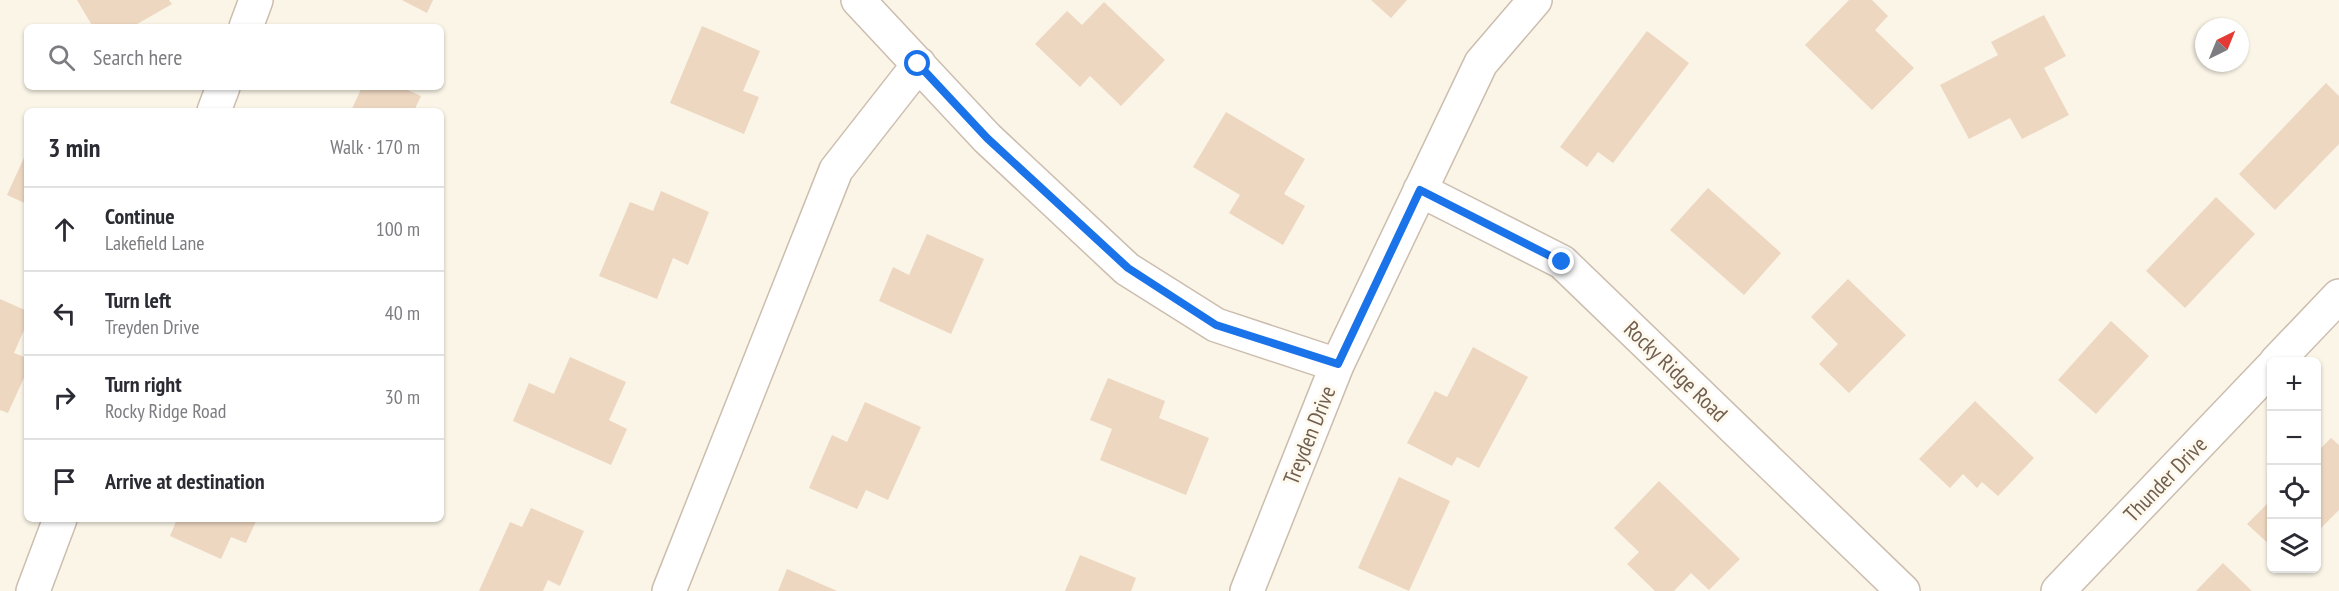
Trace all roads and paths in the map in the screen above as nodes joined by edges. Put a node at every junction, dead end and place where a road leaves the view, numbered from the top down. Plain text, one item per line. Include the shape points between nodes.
1 (256, 0) edge
2 (858, 0) edge
3 (1535, 0) edge
4 (247, 24) edge
5 (918, 64) junction
6 (223, 90) edge
7 (215, 108) edge
8 (1420, 190) junction
9 (2339, 296) edge
10 (2281, 357) edge
11 (1338, 364) junction
12 (2267, 371) edge
13 (59, 522) edge
14 (33, 591) edge
15 (669, 591) edge
16 (1247, 591) edge
17 (1903, 591) edge
18 (2058, 591) edge

1 - 4 street
2 - 5 street
3 - 8 street, Treyden Drive via 1481,63
5 - 11 street via 987,138 1128,268 1216,325
5 - 15 street via 836,170
6 - 7 street
8 - 11 street, Treyden Drive
8 - 17 street, Rocky Ridge Road via 1562,262
9 - 10 street
11 - 16 street, Treyden Drive
12 - 18 street, Thunder Drive
13 - 14 street

